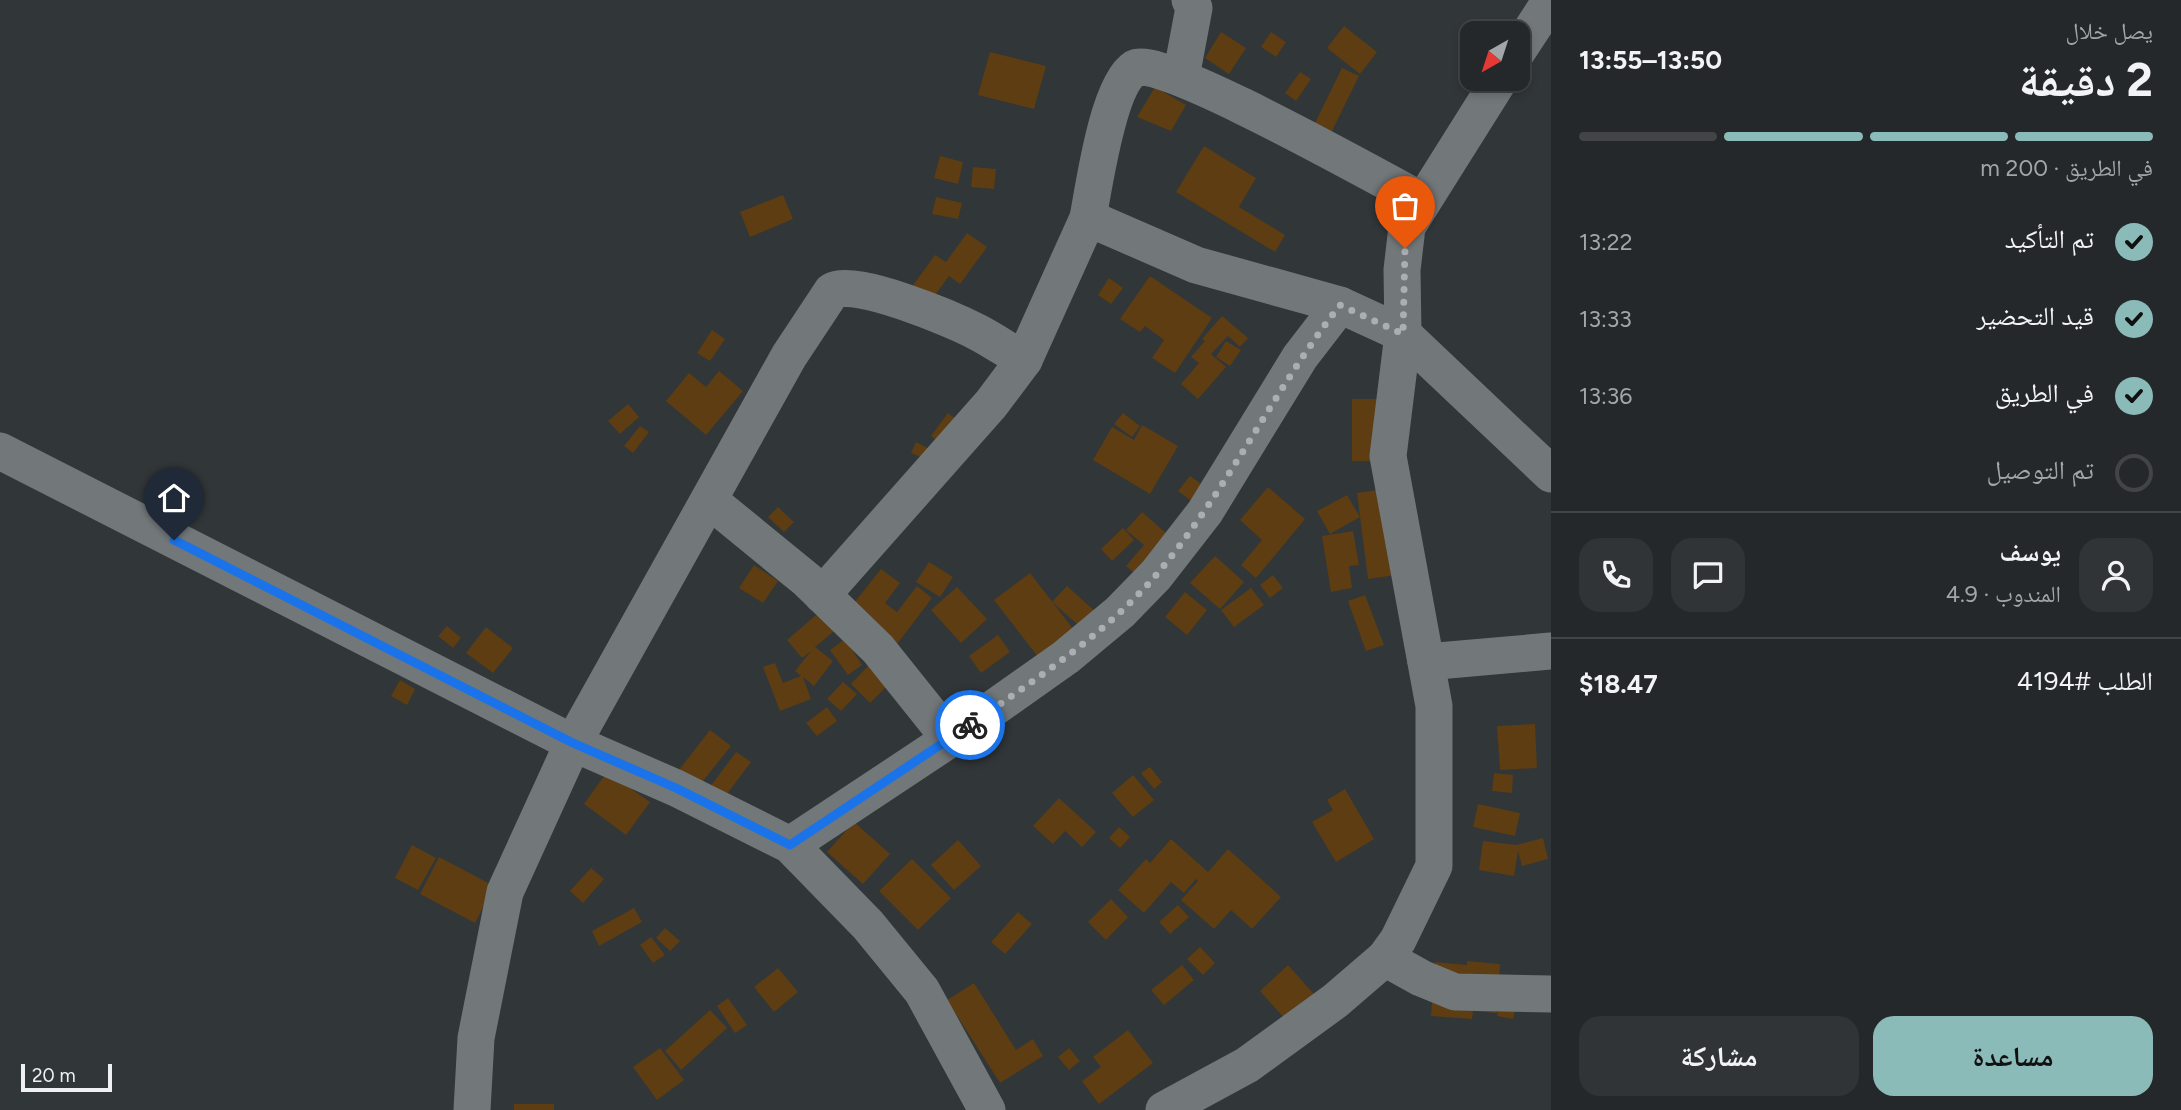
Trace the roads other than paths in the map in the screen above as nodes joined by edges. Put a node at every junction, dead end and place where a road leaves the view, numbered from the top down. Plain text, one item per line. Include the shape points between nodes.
1 (1190, 0) edge
2 (1551, 0) edge
3 (1530, 32) edge
4 (1181, 77) junction
5 (1492, 91) edge
6 (1423, 201) junction
7 (1088, 218) junction
8 (1340, 305) junction
9 (1403, 334) junction
10 (1024, 360) junction
11 (0, 452) edge
12 (1551, 474) edge
13 (709, 500) junction
14 (822, 594) junction
15 (1551, 651) edge
16 (1426, 662) junction
17 (950, 739) junction
18 (573, 743) junction
19 (790, 845) junction
20 (1385, 958) junction
21 (1551, 993) edge
22 (472, 1110) edge
23 (987, 1110) edge
24 (1164, 1110) edge

1 - 4 street via 1194,8
2 - 3 street
4 - 6 street
4 - 7 street via 1145,66 1137,67 1123,81 1108,120
5 - 6 street
6 - 9 street via 1407,227
7 - 8 street via 1196,265
7 - 10 street
8 - 9 street
8 - 17 street via 1300,357 1205,512 1156,575 1066,657
9 - 12 street
9 - 16 street via 1388,456
10 - 13 street via 977,332 923,310 840,287 824,301 789,356
10 - 14 street via 991,404
11 - 18 street
13 - 14 street
13 - 18 street
14 - 17 street via 878,649
15 - 16 street
16 - 20 street via 1434,706 1434,866
17 - 19 street
18 - 19 street
18 - 22 street via 505,892 476,1038
19 - 23 street via 869,925 922,991
20 - 21 street via 1455,992
20 - 24 street via 1247,1065

